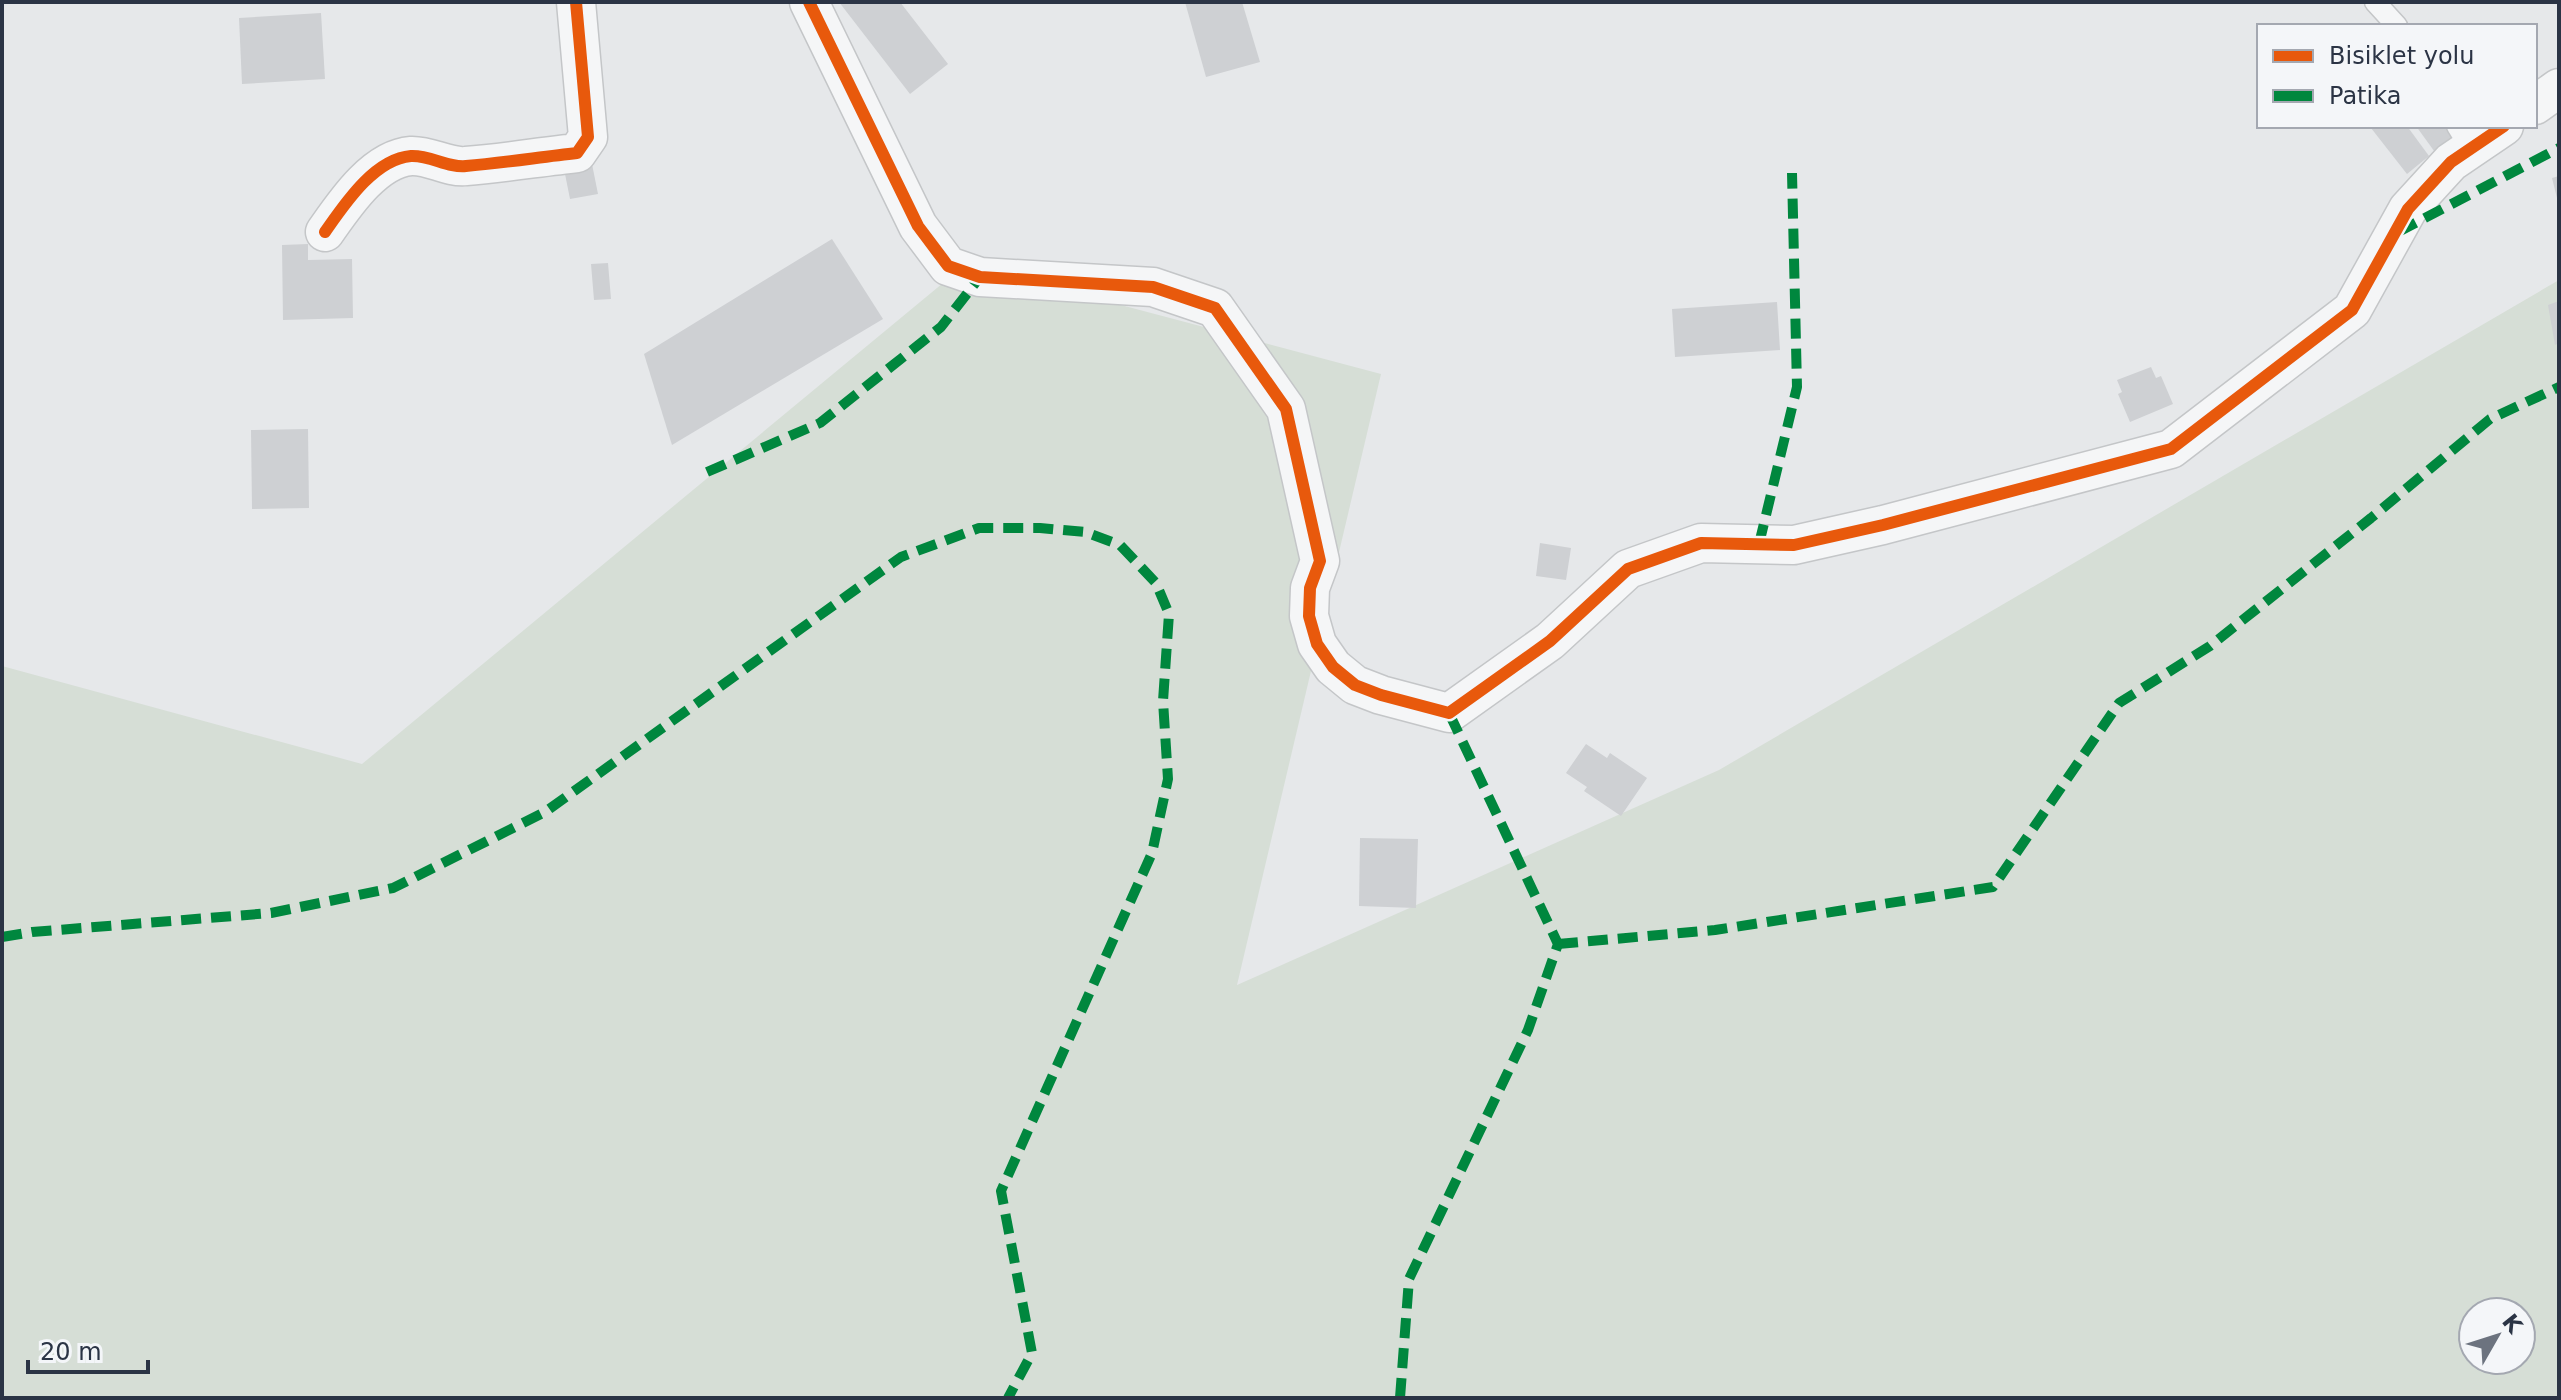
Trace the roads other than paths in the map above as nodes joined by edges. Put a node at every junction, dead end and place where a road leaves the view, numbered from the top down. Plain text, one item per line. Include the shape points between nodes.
1 (576, 2) edge
2 (809, 2) edge
3 (2375, 2) edge
4 (2395, 24) edge
5 (2559, 88) edge
6 (2537, 104) edge
7 (2497, 128) edge
8 (2464, 137) edge
9 (325, 232) dead end

1 - 9 street via 588,137 577,153 461,167 409,156 381,168 357,187
2 - 8 street via 918,226 948,266 980,277 1153,287 1215,308 1286,409 1320,561 1310,588 1309,616 1317,644 1355,685 1449,713 1550,641 1628,569 1701,543 1794,545 2171,449 2352,310 2408,209 2451,162
3 - 4 lane
5 - 6 street
7 - 8 street

